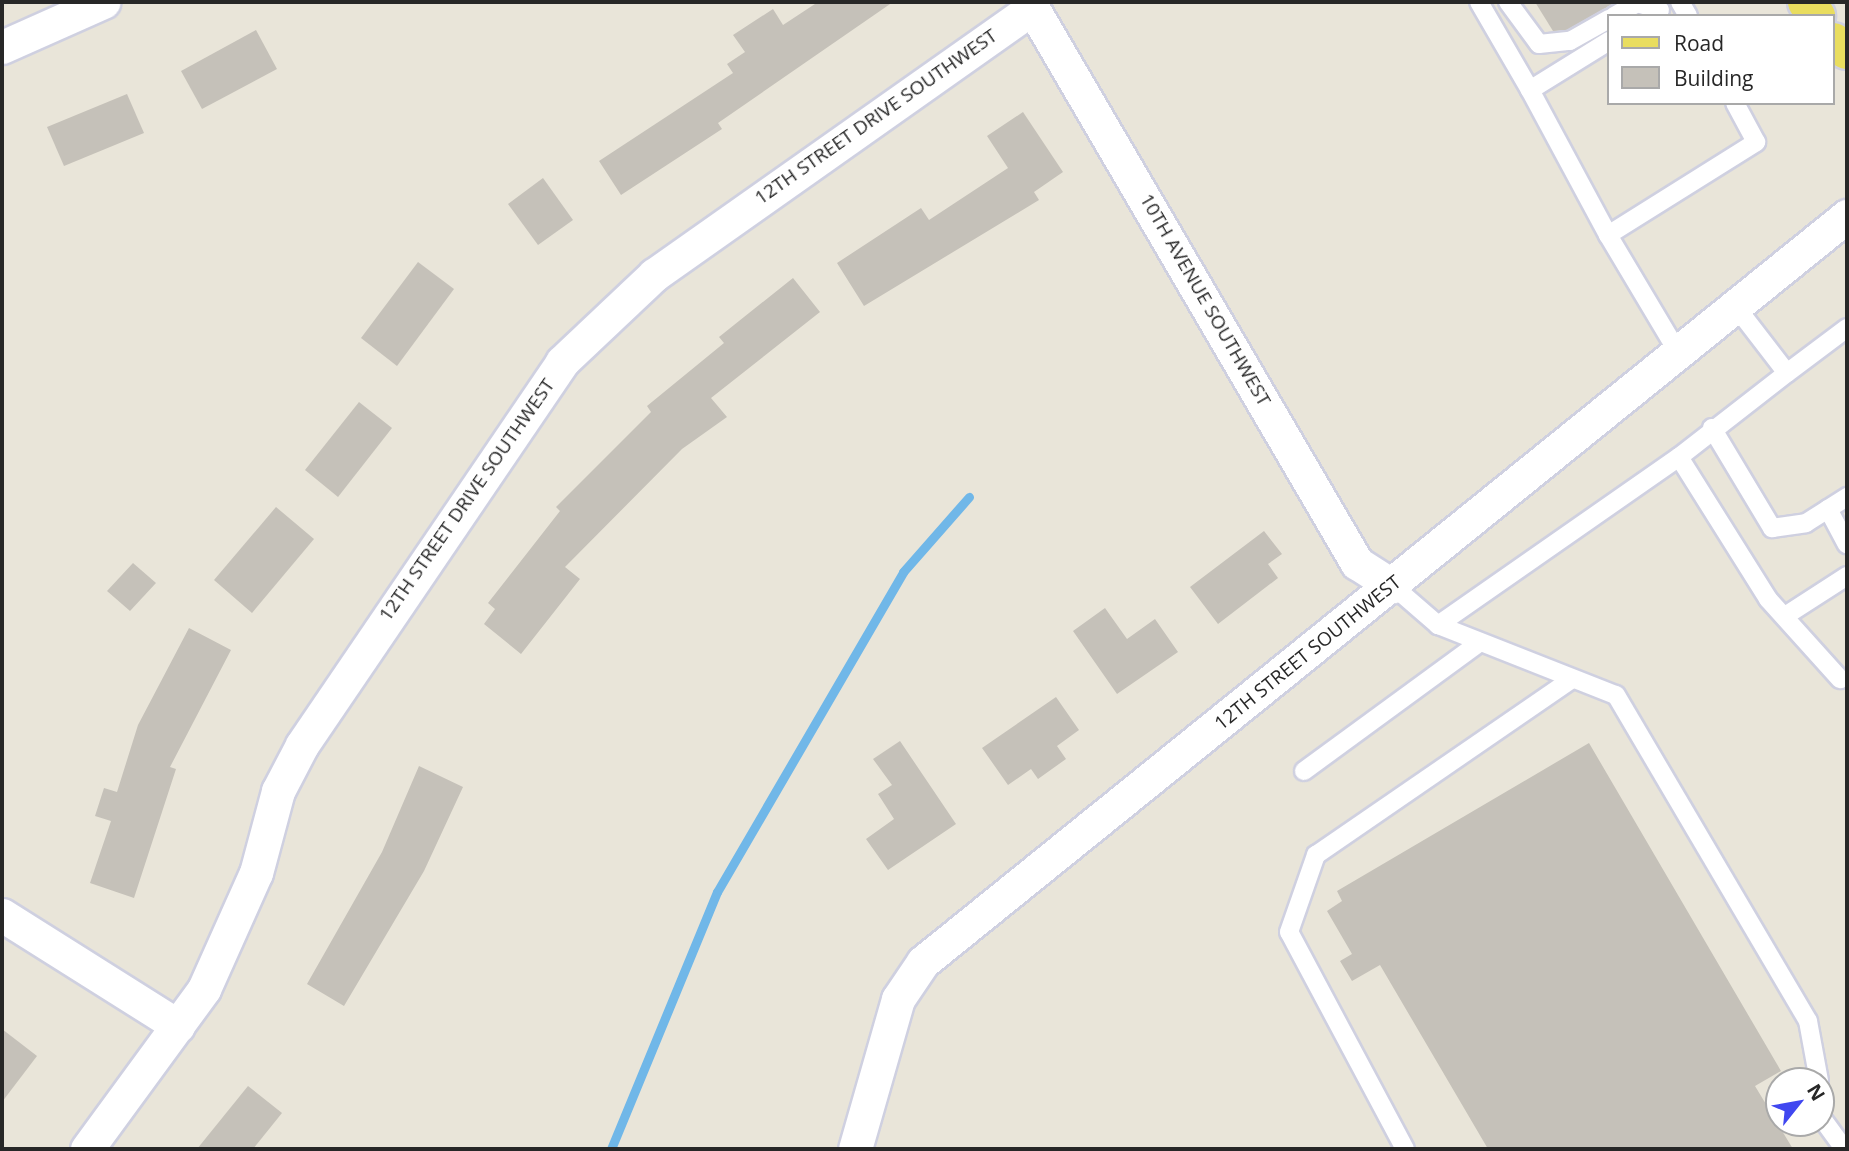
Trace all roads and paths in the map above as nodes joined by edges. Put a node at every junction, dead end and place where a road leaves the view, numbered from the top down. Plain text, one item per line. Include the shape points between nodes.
1 (103, 2) edge
2 (1479, 2) edge
3 (1508, 2) edge
4 (1031, 5) edge
5 (1661, 9) edge
6 (1618, 14) edge
7 (1608, 20) edge
8 (4, 40) edge
9 (1608, 42) edge
10 (1530, 90) junction
11 (1736, 105) edge
12 (1847, 216) edge
13 (1608, 236) junction
14 (1733, 303) junction
15 (1847, 328) edge
16 (1676, 349) junction
17 (1787, 373) junction
18 (1712, 428) junction
19 (1679, 457) junction
20 (1847, 497) edge
21 (1828, 509) junction
22 (1847, 544) edge
23 (1847, 576) edge
24 (1393, 586) junction
25 (1785, 616) junction
26 (1438, 625) junction
27 (1479, 643) junction
28 (1571, 680) junction
29 (1845, 681) edge
30 (1304, 771) dead end
31 (2, 915) edge
32 (178, 1026) junction
33 (1816, 1067) edge
34 (87, 1149) edge
35 (855, 1149) edge
36 (1405, 1149) edge

1 - 8 street
2 - 10 lane
3 - 7 lane via 1539,44 1570,41
4 - 24 street, 10TH AVENUE SOUTHWEST via 1357,563
4 - 32 street, 12TH STREET DRIVE SOUTHWEST via 654,275 562,362 357,656 302,745 278,791 233,932
5 - 6 lane via 1637,3
9 - 10 lane
10 - 13 lane
11 - 13 lane via 1756,142
12 - 14 street, 12TH STREET SOUTHWEST
13 - 16 lane
14 - 16 street, 12TH STREET SOUTHWEST
14 - 17 lane
15 - 17 lane
16 - 24 street, 12TH STREET SOUTHWEST
17 - 18 lane
18 - 19 lane
18 - 21 lane via 1772,528 1806,523
19 - 25 lane via 1768,599
19 - 26 lane
20 - 21 lane
21 - 22 lane
23 - 25 lane
24 - 26 lane
24 - 35 street, 12TH STREET SOUTHWEST via 1006,890 923,962 898,999
25 - 29 lane
26 - 27 lane
27 - 28 lane
27 - 30 lane
28 - 33 lane via 1616,695 1808,1021
28 - 36 lane via 1316,855 1293,919 1289,932
31 - 32 street
32 - 34 street, 12TH STREET DRIVE SOUTHWEST

